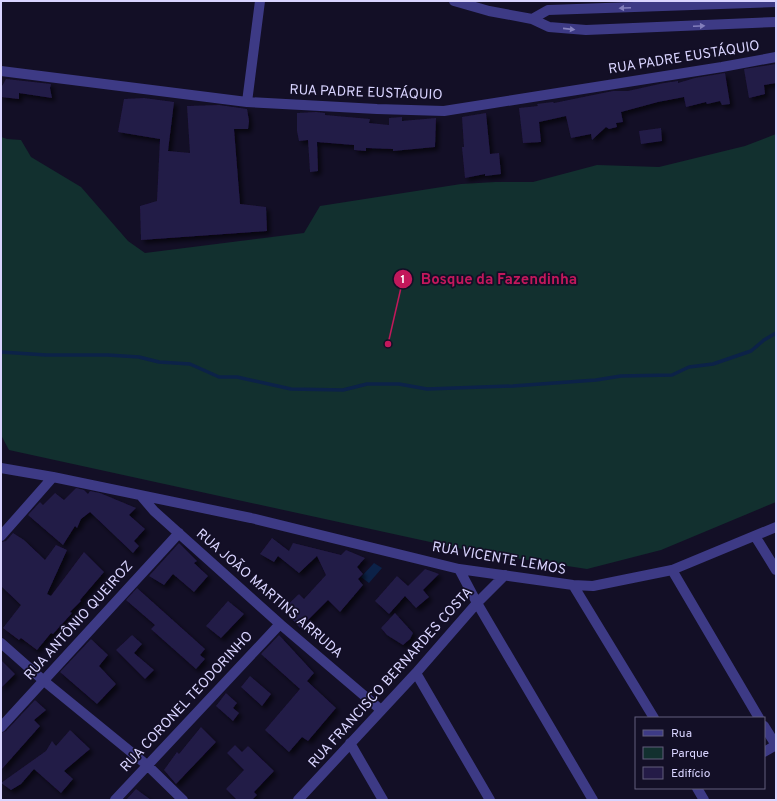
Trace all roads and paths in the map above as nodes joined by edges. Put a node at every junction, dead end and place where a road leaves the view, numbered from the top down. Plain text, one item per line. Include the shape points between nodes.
1 (260, 1) edge
2 (454, 1) edge
3 (776, 2) edge
4 (734, 3) edge
5 (548, 6) edge
6 (532, 19) junction
7 (776, 22) edge
8 (549, 27) junction
9 (776, 56) edge
10 (1, 71) edge
11 (247, 102) junction
12 (1, 468) edge
13 (53, 478) junction
14 (142, 497) junction
15 (776, 527) edge
16 (179, 533) junction
17 (1, 536) edge
18 (755, 536) junction
19 (459, 569) junction
20 (672, 570) junction
21 (776, 570) edge
22 (505, 575) junction
23 (573, 585) junction
24 (477, 603) junction
25 (280, 624) junction
26 (1, 643) edge
27 (416, 672) junction
28 (44, 681) junction
29 (381, 710) junction
30 (653, 717) edge
31 (758, 717) edge
32 (1, 727) edge
33 (765, 728) edge
34 (350, 743) junction
35 (776, 745) edge
36 (765, 751) edge
37 (147, 765) junction
38 (699, 789) edge
39 (115, 800) edge
40 (183, 800) edge
41 (298, 800) edge
42 (383, 800) edge
43 (490, 800) edge
44 (593, 800) edge
45 (704, 800) edge

1 - 11 street
2 - 6 street
3 - 4 street
4 -> 5 street
5 - 6 street
5 - 8 street
6 - 8 street
8 -> 7 street via 586,30
9 - 11 street, RUA PADRE EUSTÁQUIO via 444,111
10 - 11 street, RUA PADRE EUSTÁQUIO
12 - 13 street, RUA VICENTE LEMOS
13 - 14 street, RUA VICENTE LEMOS
13 - 17 street
14 - 16 street, RUA JOÃO MARTINS ARRUDA
14 - 19 street, RUA VICENTE LEMOS via 251,518
15 - 18 street, RUA VICENTE LEMOS
16 - 25 street, RUA JOÃO MARTINS ARRUDA
16 - 28 street, RUA ANTÔNIO QUEIROZ
18 - 20 street, RUA VICENTE LEMOS
18 - 21 street
19 - 22 street, RUA VICENTE LEMOS
19 - 24 street
20 - 23 street, RUA VICENTE LEMOS via 593,586
20 - 31 street
22 - 23 street, RUA VICENTE LEMOS
22 - 24 street, RUA FRANCISCO BERNARDES COSTA
23 - 30 street
24 - 27 street, RUA FRANCISCO BERNARDES COSTA
24 - 44 street
25 - 29 street, RUA JOÃO MARTINS ARRUDA
25 - 37 street, RUA CORONEL TEODORINHO
26 - 28 street
27 - 29 street, RUA FRANCISCO BERNARDES COSTA
27 - 43 street
28 - 32 street, RUA ANTÔNIO QUEIROZ
28 - 37 street
29 - 34 street, RUA FRANCISCO BERNARDES COSTA
33 - 35 street
34 - 41 street, RUA FRANCISCO BERNARDES COSTA
34 - 42 street
35 - 36 street
37 - 39 street, RUA CORONEL TEODORINHO
37 - 40 street
38 - 45 street

